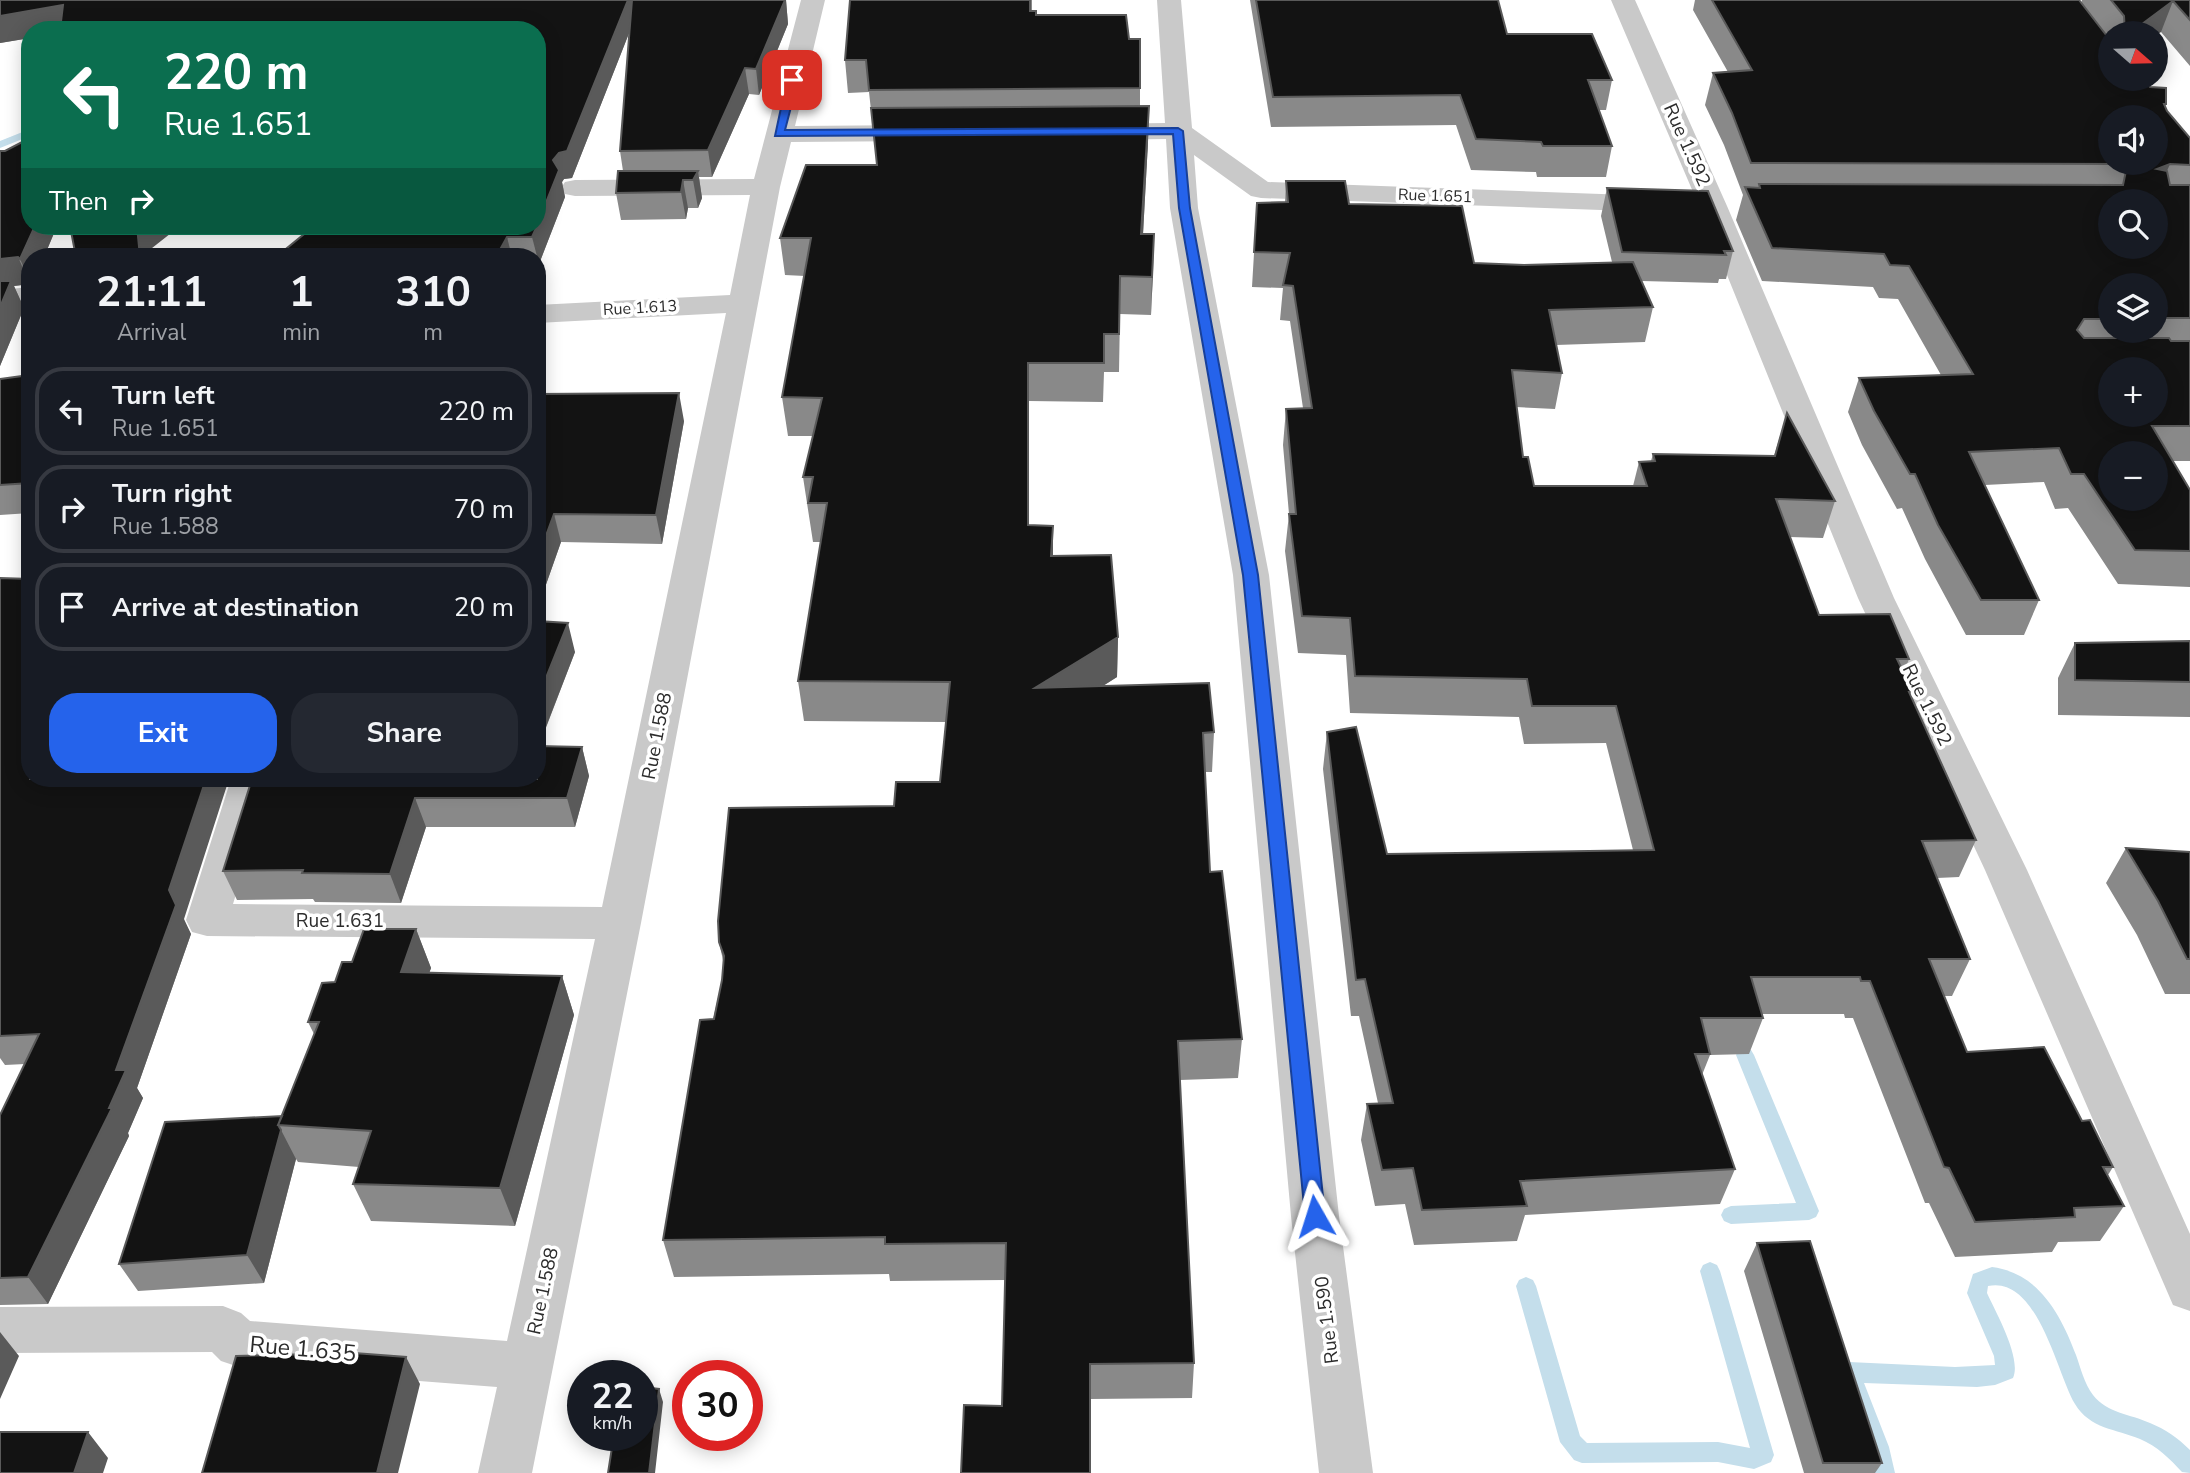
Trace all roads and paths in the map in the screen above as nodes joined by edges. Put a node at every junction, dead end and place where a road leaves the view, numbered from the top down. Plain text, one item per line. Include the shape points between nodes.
1 (813, 0) edge
2 (1169, 0) edge
3 (1623, 0) edge
4 (1178, 131) junction
5 (955, 132) edge
6 (1066, 132) edge
7 (779, 134) junction
8 (766, 187) junction
9 (575, 188) dead end
10 (1727, 206) junction
11 (21, 297) edge
12 (0, 299) edge
13 (743, 303) junction
14 (546, 314) edge
15 (249, 787) edge
16 (620, 923) junction
17 (2190, 1289) edge
18 (0, 1330) edge
19 (527, 1366) junction
20 (505, 1473) edge
21 (1346, 1473) edge

1 - 7 street, Rue 1.588
2 - 4 street, Rue 1.590
3 - 10 street, Rue 1.592
4 - 6 street
4 - 10 street, Rue 1.651 via 1261,190
4 - 21 street, Rue 1.590 via 1184,208 1251,575 1315,1216
5 - 7 street
7 - 8 street, Rue 1.588
8 - 9 street
8 - 13 street, Rue 1.588
10 - 17 street, Rue 1.592 via 1876,598 2006,870
11 - 12 street
13 - 14 street, Rue 1.613
13 - 16 street, Rue 1.588
15 - 16 street, Rue 1.631 via 207,920
16 - 19 street, Rue 1.588
18 - 19 street, Rue 1.635 via 223,1329 239,1344
19 - 20 street, Rue 1.588

